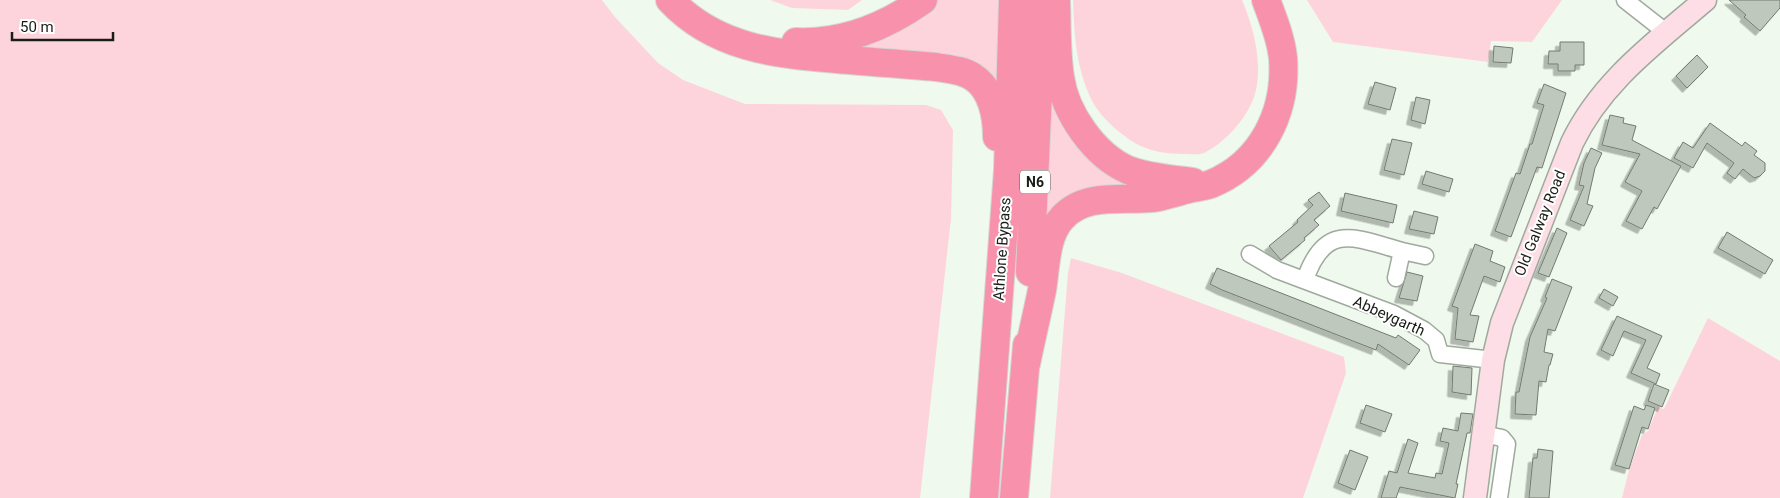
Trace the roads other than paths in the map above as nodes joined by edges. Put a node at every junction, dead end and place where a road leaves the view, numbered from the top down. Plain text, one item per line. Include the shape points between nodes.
1 (670, 0) edge
2 (690, 0) edge
3 (923, 0) edge
4 (1013, 0) edge
5 (1038, 0) edge
6 (1056, 0) edge
7 (1266, 0) edge
8 (1625, 0) edge
9 (1705, 0) edge
10 (1667, 33) junction
11 (1212, 184) junction
12 (1003, 225) junction
13 (1402, 251) junction
14 (1250, 254) dead end
15 (1425, 256) dead end
16 (1396, 278) dead end
17 (1305, 280) junction
18 (1493, 360) junction
19 (1026, 364) junction
20 (1483, 434) junction
21 (984, 498) edge
22 (1014, 498) edge
23 (1475, 498) edge
24 (1500, 498) edge

1 - 12 highway via 707,30 744,47 801,56 936,67 974,77 992,101 997,124 996,179
2 - 3 highway via 727,25 783,42 810,43 844,38 871,29 895,19
4 - 12 highway, Athlone Bypass / N6 via 1008,170
5 - 19 highway, Athlone Bypass / N6 via 1038,92
6 - 11 highway via 1060,78 1066,103 1090,140 1128,169 1164,179
7 - 11 highway via 1283,56 1284,78 1272,128 1254,154 1238,169
8 - 10 street
9 - 10 main road, Old Galway Road
10 - 18 main road, Old Galway Road via 1607,87 1582,122 1518,277
11 - 19 highway via 1153,198 1099,199 1074,208 1062,218 1054,230 1047,254
12 - 21 highway, Athlone Bypass / N6
13 - 15 street
13 - 16 street
13 - 17 street via 1353,238 1336,238 1313,261
14 - 17 street, Abbeygarth via 1277,270
17 - 18 street, Abbeygarth via 1412,323 1436,340 1440,354
18 - 20 main road, Old Galway Road
19 - 22 highway, Athlone Bypass / N6
20 - 23 main road, Old Galway Road
20 - 24 street via 1502,438 1507,444

